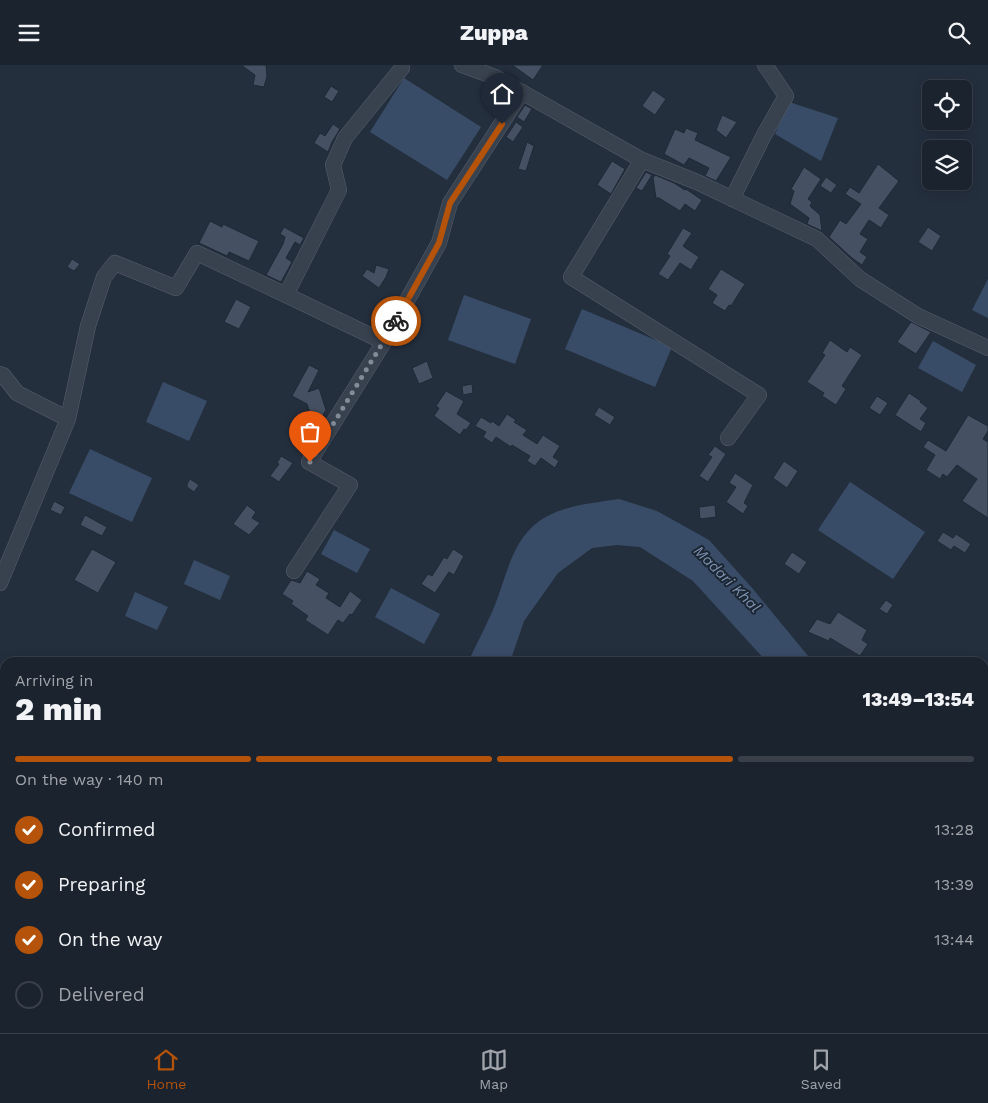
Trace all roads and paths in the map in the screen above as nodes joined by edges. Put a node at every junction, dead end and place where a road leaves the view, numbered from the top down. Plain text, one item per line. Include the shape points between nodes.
1 (462, 65) edge
2 (765, 65) edge
3 (402, 66) edge
4 (522, 92) junction
5 (642, 160) junction
6 (732, 199) junction
7 (286, 295) junction
8 (384, 342) junction
9 (988, 348) edge
10 (0, 374) edge
11 (68, 419) junction
12 (728, 438) dead end
13 (294, 571) dead end
14 (0, 583) edge

1 - 4 street via 495,77
2 - 6 street via 786,96
3 - 7 street via 345,138 333,165 339,190
4 - 5 street
4 - 8 street via 450,203 439,243
5 - 6 street
5 - 12 street via 571,277 759,395
6 - 9 street via 817,239 860,279 910,311
7 - 8 street
7 - 11 street via 197,253 176,288 115,263 104,277 88,326
8 - 13 street via 310,462 350,485
10 - 11 street via 17,393
11 - 14 street

